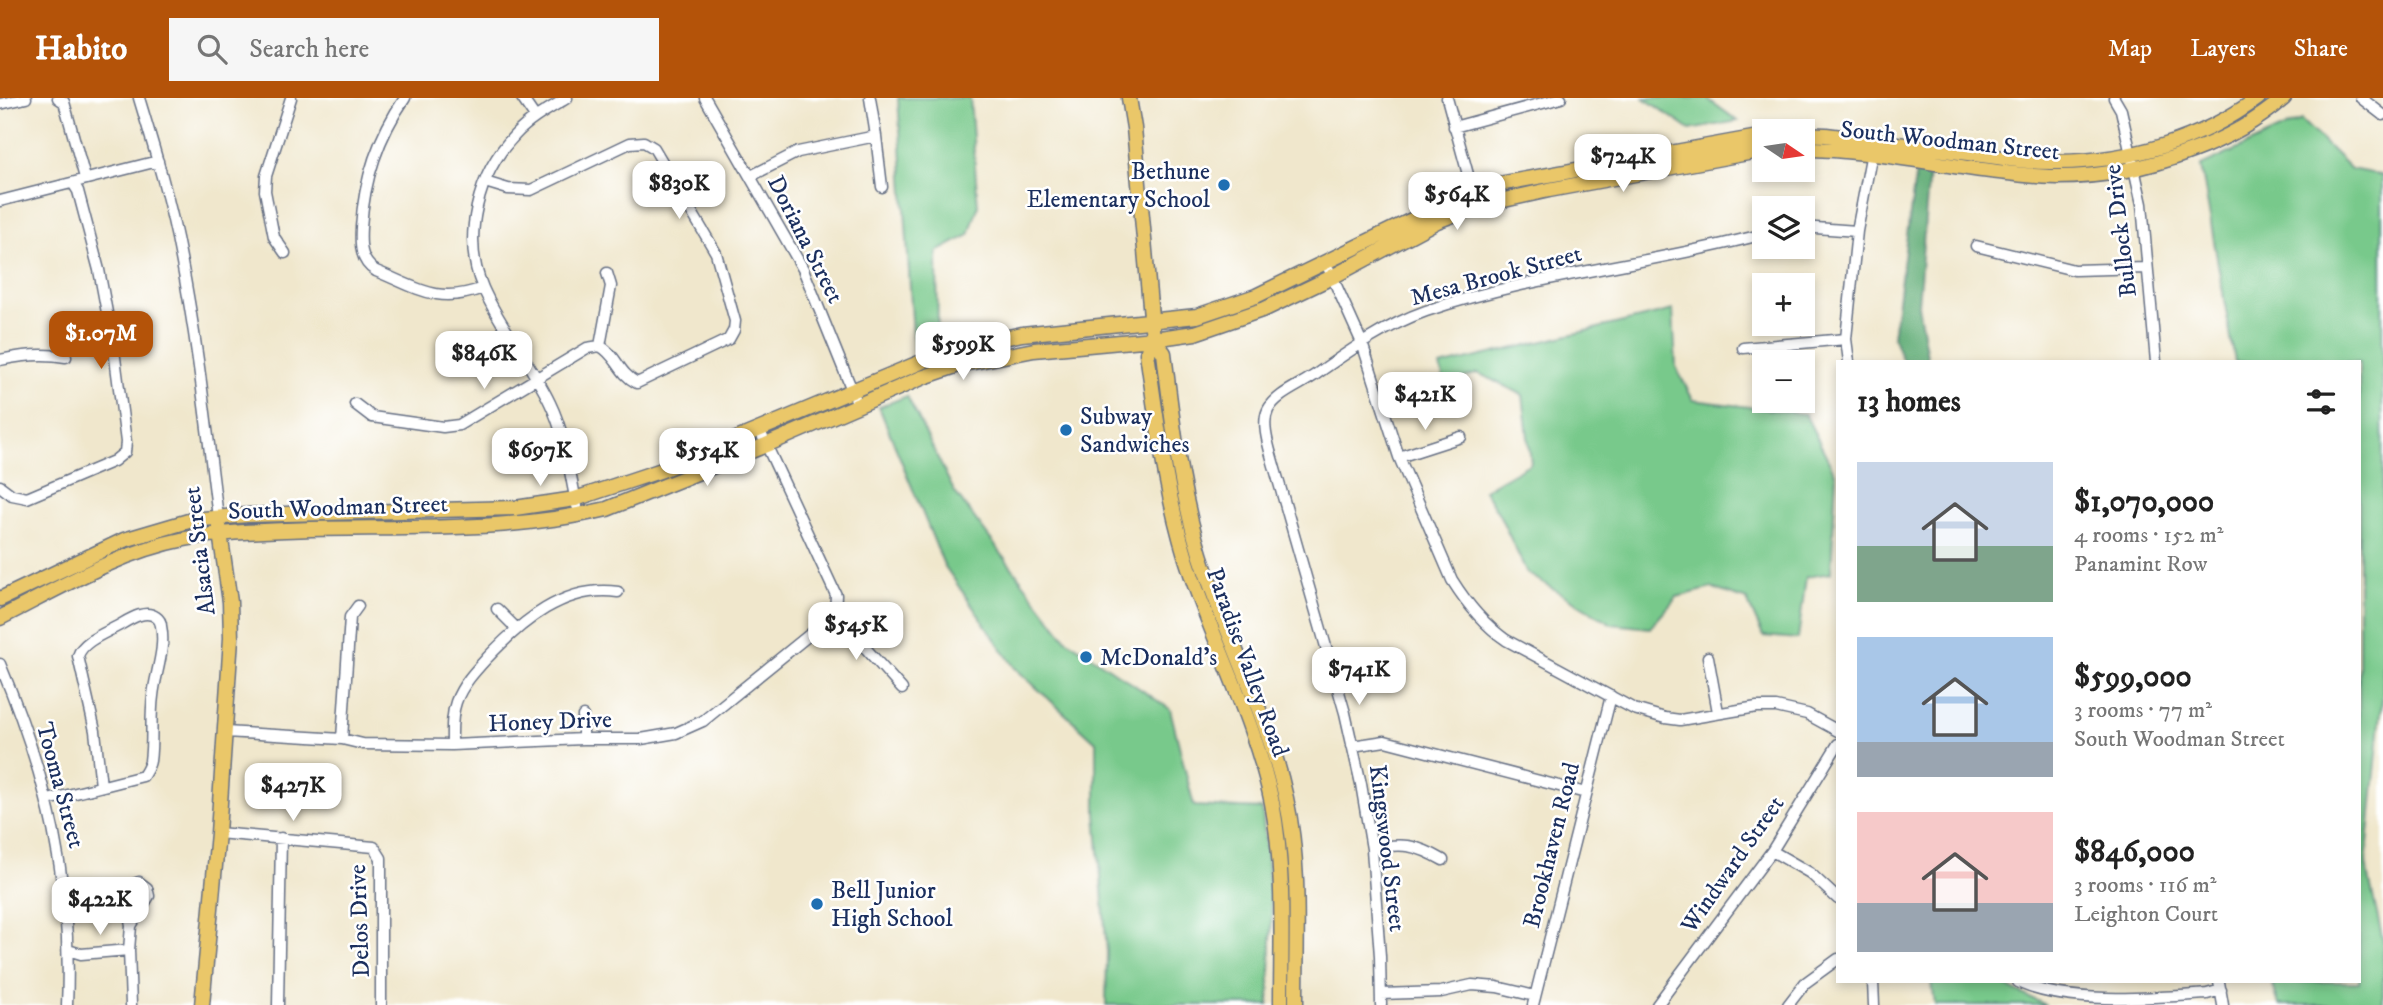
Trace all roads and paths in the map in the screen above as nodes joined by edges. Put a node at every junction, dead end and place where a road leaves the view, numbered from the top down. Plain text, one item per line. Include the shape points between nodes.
1 (26, 98) edge
2 (58, 98) edge
3 (139, 98) edge
4 (291, 98) edge
5 (405, 98) edge
6 (522, 98) edge
7 (567, 98) edge
8 (705, 98) edge
9 (870, 98) edge
10 (1129, 98) edge
11 (1447, 98) edge
12 (1561, 98) edge
13 (2114, 98) edge
14 (2258, 98) edge
15 (2284, 98) edge
16 (2361, 98) edge
17 (0, 104) edge
18 (2383, 115) edge
19 (535, 117) junction
20 (1454, 127) junction
21 (876, 136) junction
22 (1815, 137) edge
23 (1752, 138) edge
24 (1873, 148) junction
25 (1815, 149) edge
26 (1752, 152) edge
27 (2132, 153) junction
28 (158, 161) junction
29 (2136, 169) junction
30 (751, 176) junction
31 (85, 178) junction
32 (485, 181) junction
33 (73, 183) junction
34 (882, 187) dead end
35 (1475, 199) junction
36 (0, 201) edge
37 (1815, 228) edge
38 (1857, 231) junction
39 (1752, 237) edge
40 (1976, 246) dead end
41 (285, 253) dead end
42 (1326, 263) junction
43 (2146, 268) junction
44 (607, 272) dead end
45 (1332, 277) junction
46 (483, 288) junction
47 (1151, 321) junction
48 (1153, 339) junction
49 (1846, 339) junction
50 (1362, 343) junction
51 (600, 346) junction
52 (1743, 348) dead end
53 (66, 357) dead end
54 (0, 360) edge
55 (1849, 360) edge
56 (2155, 360) edge
57 (536, 377) junction
58 (852, 391) junction
59 (355, 404) dead end
60 (858, 405) junction
61 (1266, 415) joint
62 (758, 429) junction
63 (1461, 437) dead end
64 (766, 445) junction
65 (1399, 457) junction
66 (0, 486) edge
67 (575, 499) junction
68 (579, 516) junction
69 (218, 517) junction
70 (220, 534) junction
71 (618, 592) dead end
72 (0, 599) edge
73 (358, 606) dead end
74 (498, 609) dead end
75 (835, 614) junction
76 (0, 618) edge
77 (516, 628) junction
78 (1708, 657) dead end
79 (0, 664) edge
80 (902, 689) dead end
81 (1611, 696) junction
82 (1718, 712) junction
83 (583, 716) dead end
84 (1836, 730) edge
85 (225, 732) junction
86 (342, 739) junction
87 (583, 739) junction
88 (452, 745) junction
89 (1352, 746) junction
90 (1836, 747) edge
91 (101, 786) junction
92 (1586, 793) junction
93 (48, 800) junction
94 (218, 833) junction
95 (281, 838) junction
96 (1372, 849) junction
97 (1772, 851) junction
98 (1443, 860) dead end
99 (1836, 897) edge
100 (131, 926) dead end
101 (68, 950) junction
102 (129, 950) junction
103 (1836, 960) edge
104 (1873, 983) edge
105 (2020, 983) edge
106 (2220, 986) edge
107 (1381, 999) edge
108 (1534, 1001) edge
109 (67, 1005) edge
110 (131, 1005) edge
111 (202, 1005) edge
112 (278, 1005) edge
113 (381, 1005) edge
114 (1281, 1005) edge
115 (1296, 1005) edge
116 (1657, 1005) edge
117 (1787, 1005) edge
118 (1874, 1005) edge
119 (2223, 1005) edge

1 - 17 street
2 - 31 street via 64,102
3 - 28 street, Alsacia Street
4 - 41 street via 265,191 274,237
5 - 46 street via 386,128 369,174 362,214 363,257 376,271 435,294 458,296
6 - 19 street
7 - 19 street
8 - 30 street, Doriana Street
9 - 21 street
10 - 47 main road, Paradise Valley Road
11 - 20 street
12 - 20 street
13 - 27 street, Bullock Drive
14 - 27 main road, South Woodman Street via 2203,132
15 - 29 main road, South Woodman Street via 2212,144
16 - 18 street
19 - 32 street via 505,146
20 - 35 street
21 - 30 street via 798,152
21 - 34 street
22 - 24 main road, South Woodman Street
23 - 35 main road, South Woodman Street via 1547,175
24 - 25 main road, South Woodman Street
24 - 27 main road, South Woodman Street via 2057,162
24 - 29 main road, South Woodman Street via 2034,176
24 - 38 street
26 - 35 main road, South Woodman Street
27 - 29 street, Bullock Drive
28 - 31 street
28 - 69 street, Alsacia Street via 196,343
29 - 43 street, Bullock Drive
30 - 58 street, Doriana Street via 803,269
31 - 33 street
32 - 46 street via 474,234
32 - 51 street via 531,191 630,143 644,142 654,148 716,253 734,330 729,338 636,383 624,376
33 - 36 street
33 - 66 street via 100,270 125,452 27,498
35 - 42 main road, South Woodman Street via 1434,208
35 - 45 main road, South Woodman Street
37 - 38 street
38 - 49 street
39 - 50 street, Mesa Brook Street via 1706,250 1546,278 1424,312
40 - 43 street via 2074,270
42 - 45 street
42 - 47 main road, South Woodman Street via 1226,308
43 - 56 street, Bullock Drive
44 - 51 street via 611,286
45 - 48 main road, South Woodman Street via 1226,324
45 - 50 street
46 - 57 street
47 - 48 main road, Paradise Valley Road
47 - 58 main road, South Woodman Street via 989,340 950,350
48 - 60 main road, South Woodman Street via 996,356 937,373
48 - 114 main road, Paradise Valley Road via 1147,353 1177,529 1272,802 1281,889
48 - 115 main road, Paradise Valley Road via 1164,353 1178,469 1192,525 1286,799 1296,888
49 - 52 street
49 - 55 street
50 - 61 street, Mesa Brook Street via 1278,398
50 - 65 street
51 - 57 street via 587,348
53 - 54 street via 51,354
57 - 59 street via 459,425 443,427 372,416
57 - 67 street via 559,424
58 - 60 street, Doriana Street
58 - 62 main road, South Woodman Street
60 - 64 main road, South Woodman Street
61 - 89 street, Kingswood Street via 1273,462
62 - 64 street
62 - 67 main road, South Woodman Street via 639,479
63 - 65 street
64 - 68 main road, South Woodman Street via 634,499
64 - 75 street via 836,595
65 - 81 street via 1452,580 1488,627
67 - 68 street
67 - 69 main road, South Woodman Street via 515,508
68 - 70 main road, South Woodman Street via 520,524
69 - 70 main road, Alsacia Street
69 - 72 main road, South Woodman Street via 124,540
70 - 76 main road, South Woodman Street via 184,539 130,556
70 - 85 main road, Alsacia Street via 230,602
71 - 77 street via 604,590 558,601
73 - 86 street via 351,617
74 - 77 street
75 - 80 street
75 - 87 street, Honey Drive via 703,721 676,733 641,739
77 - 88 street via 469,677 456,700
78 - 82 street
79 - 93 street, Tooma Street
81 - 82 street via 1665,718 1680,720
81 - 92 street, Brookhaven Road
82 - 84 street via 1786,709
83 - 87 street
85 - 86 street, Honey Drive
85 - 94 main road, Alsacia Street
86 - 88 street, Honey Drive via 363,744
87 - 88 street, Honey Drive
89 - 92 street via 1385,741
89 - 96 street, Kingswood Street
90 - 97 street, Windward Street
91 - 91 street via 95,731 78,656 86,645 141,615 153,615 160,623 161,644 150,762 143,776
91 - 93 street
92 - 108 street, Brookhaven Road
93 - 101 street, Tooma Street via 61,870
94 - 95 street
94 - 111 main road, Alsacia Street
95 - 112 street
95 - 113 street, Delos Drive via 364,845 374,847 382,858
96 - 98 street via 1407,845
96 - 107 street, Kingswood Street
97 - 99 street via 1810,873
97 - 116 street, Windward Street
100 - 102 street
101 - 102 street via 81,954
101 - 109 street, Tooma Street
102 - 110 street
103 - 117 street via 1805,983
104 - 118 street
105 - 106 street via 2068,1002 2094,1004 2207,994
106 - 119 street
107 - 108 street via 1472,985 1497,987

